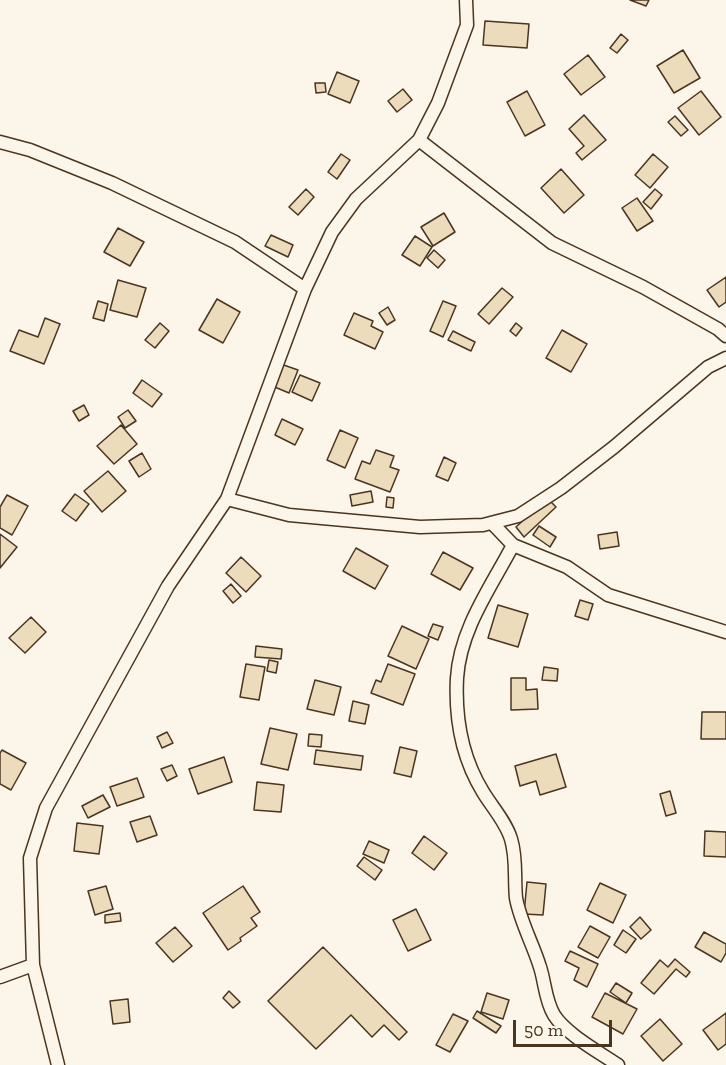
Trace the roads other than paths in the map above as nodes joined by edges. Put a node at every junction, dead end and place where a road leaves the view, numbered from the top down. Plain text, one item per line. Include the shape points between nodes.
1 (466, 0) edge
2 (419, 140) junction
3 (0, 142) edge
4 (305, 289) junction
5 (726, 336) edge
6 (726, 358) edge
7 (227, 499) junction
8 (492, 523) junction
9 (513, 545) junction
10 (726, 632) edge
11 (33, 965) junction
12 (0, 977) edge
13 (58, 1065) edge
14 (618, 1065) edge

1 - 2 street via 467,25 438,103
2 - 4 street via 356,199 332,232
2 - 5 street via 552,243 643,287
3 - 4 street via 112,183 194,222 235,242
4 - 7 street
6 - 8 street via 708,367 561,488 518,516
7 - 8 street via 289,515 420,527
7 - 11 street via 168,586 46,808 30,858
8 - 9 street
9 - 10 street via 567,567 608,595
9 - 14 street via 462,647 457,712 464,749 481,790 511,837 517,900 554,1015
11 - 12 street
11 - 13 street

